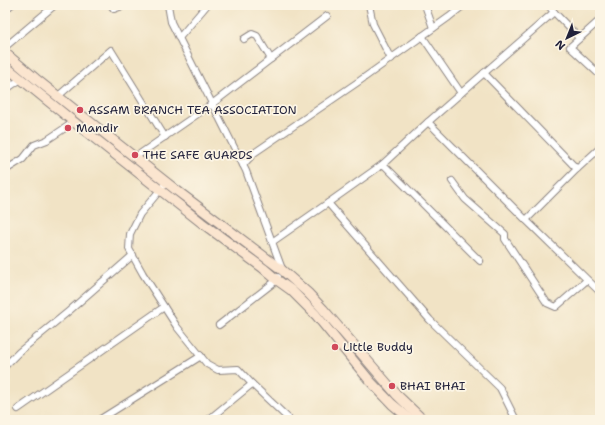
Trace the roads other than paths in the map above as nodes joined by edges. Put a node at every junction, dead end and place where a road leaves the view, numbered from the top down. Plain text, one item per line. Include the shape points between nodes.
1 (11, 5) edge
2 (55, 5) edge
3 (111, 5) edge
4 (125, 5) edge
5 (168, 5) edge
6 (207, 5) edge
7 (369, 5) edge
8 (426, 5) edge
9 (464, 5) edge
10 (548, 5) edge
11 (5, 10) edge
12 (554, 12) junction
13 (327, 16) dead end
14 (600, 20) edge
15 (433, 28) junction
16 (422, 36) junction
17 (179, 38) junction
18 (579, 38) junction
19 (244, 39) dead end
20 (5, 47) edge
21 (5, 53) edge
22 (271, 59) junction
23 (391, 59) junction
24 (5, 66) edge
25 (484, 73) junction
26 (600, 76) edge
27 (21, 79) junction
28 (5, 90) edge
29 (461, 93) junction
30 (57, 96) junction
31 (212, 104) junction
32 (74, 122) junction
33 (428, 122) junction
34 (165, 137) junction
35 (600, 148) edge
36 (134, 158) junction
37 (383, 164) junction
38 (242, 165) junction
39 (5, 168) edge
40 (577, 169) junction
41 (452, 181) dead end
42 (163, 186) junction
43 (328, 203) junction
44 (526, 220) junction
45 (272, 242) junction
46 (133, 255) junction
47 (480, 261) dead end
48 (282, 270) junction
49 (277, 280) junction
50 (588, 280) junction
51 (600, 292) edge
52 (164, 307) junction
53 (219, 325) dead end
54 (201, 356) junction
55 (6, 365) edge
56 (252, 384) junction
57 (18, 409) dead end
58 (99, 420) edge
59 (208, 420) edge
60 (290, 420) edge
61 (411, 420) edge
62 (423, 420) edge
63 (516, 420) edge

1 - 11 street
2 - 20 street
3 - 4 street via 114,9
5 - 17 street via 171,22
6 - 17 street
7 - 23 street via 373,24
8 - 15 street
9 - 15 street
10 - 12 street
12 - 18 street
12 - 25 street
13 - 22 street
14 - 18 street
15 - 16 street
16 - 23 street
16 - 29 street
17 - 31 street
18 - 26 street via 570,47
19 - 22 street via 252,34 257,36
21 - 30 main road
22 - 31 street
23 - 38 street via 254,153
24 - 27 main road
25 - 29 street
25 - 40 street
27 - 28 street
27 - 32 main road
29 - 33 street
30 - 34 street via 111,50
30 - 36 main road
31 - 34 street
31 - 38 street
32 - 39 street via 47,140 34,145 24,159
32 - 42 main road
33 - 37 street
33 - 44 street
34 - 36 street
35 - 40 street
36 - 42 main road
37 - 43 street
37 - 47 street
38 - 45 street
40 - 44 street
41 - 50 street via 465,199 505,234 505,238 547,303 556,307
42 - 46 street via 140,214 130,234 129,248
42 - 48 main road
42 - 49 main road via 202,223
43 - 45 street
43 - 63 street via 430,320 500,388
44 - 50 street
45 - 48 street
46 - 52 street
46 - 55 street
48 - 49 street
48 - 62 main road via 308,293 397,395
49 - 53 street
49 - 61 main road via 308,306 370,381
50 - 51 street
52 - 54 street
52 - 57 street
54 - 56 street via 207,364 218,370 238,369
54 - 58 street
56 - 59 street
56 - 60 street

